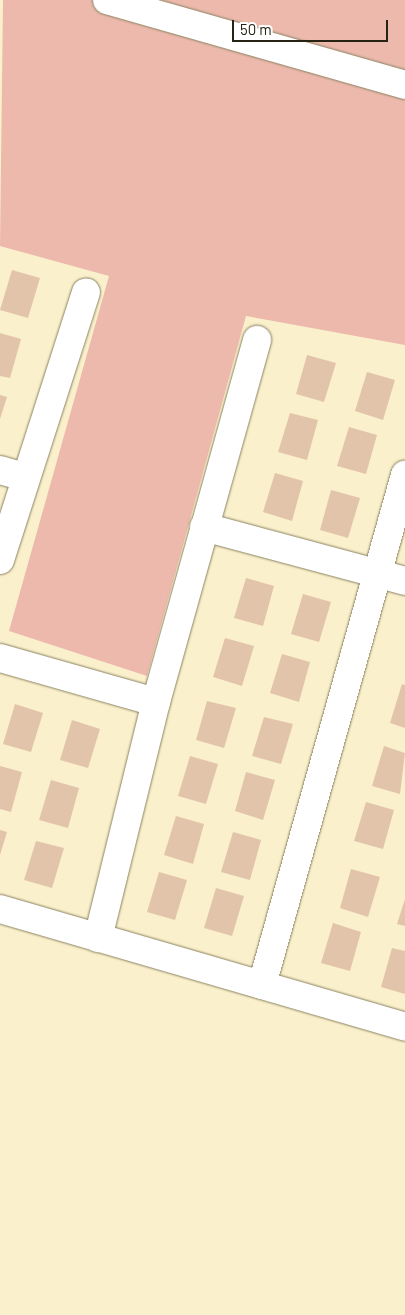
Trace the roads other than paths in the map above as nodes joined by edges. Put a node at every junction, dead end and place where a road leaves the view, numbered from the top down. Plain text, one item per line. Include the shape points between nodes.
1 (107, 0) edge
2 (405, 85) edge
3 (86, 292) dead end
4 (256, 340) dead end
5 (12, 474) edge
6 (405, 475) edge
7 (204, 526) junction
8 (0, 560) edge
9 (378, 573) junction
10 (405, 581) edge
11 (0, 658) edge
12 (156, 702) junction
13 (0, 909) edge
14 (98, 938) junction
15 (262, 985) junction
16 (405, 1027) edge

1 - 2 street
3 - 5 street
4 - 7 street
5 - 8 street
6 - 9 street
7 - 9 street
7 - 12 street
9 - 10 street
9 - 15 street
11 - 12 street
12 - 14 street
13 - 14 street
14 - 15 street
15 - 16 street

